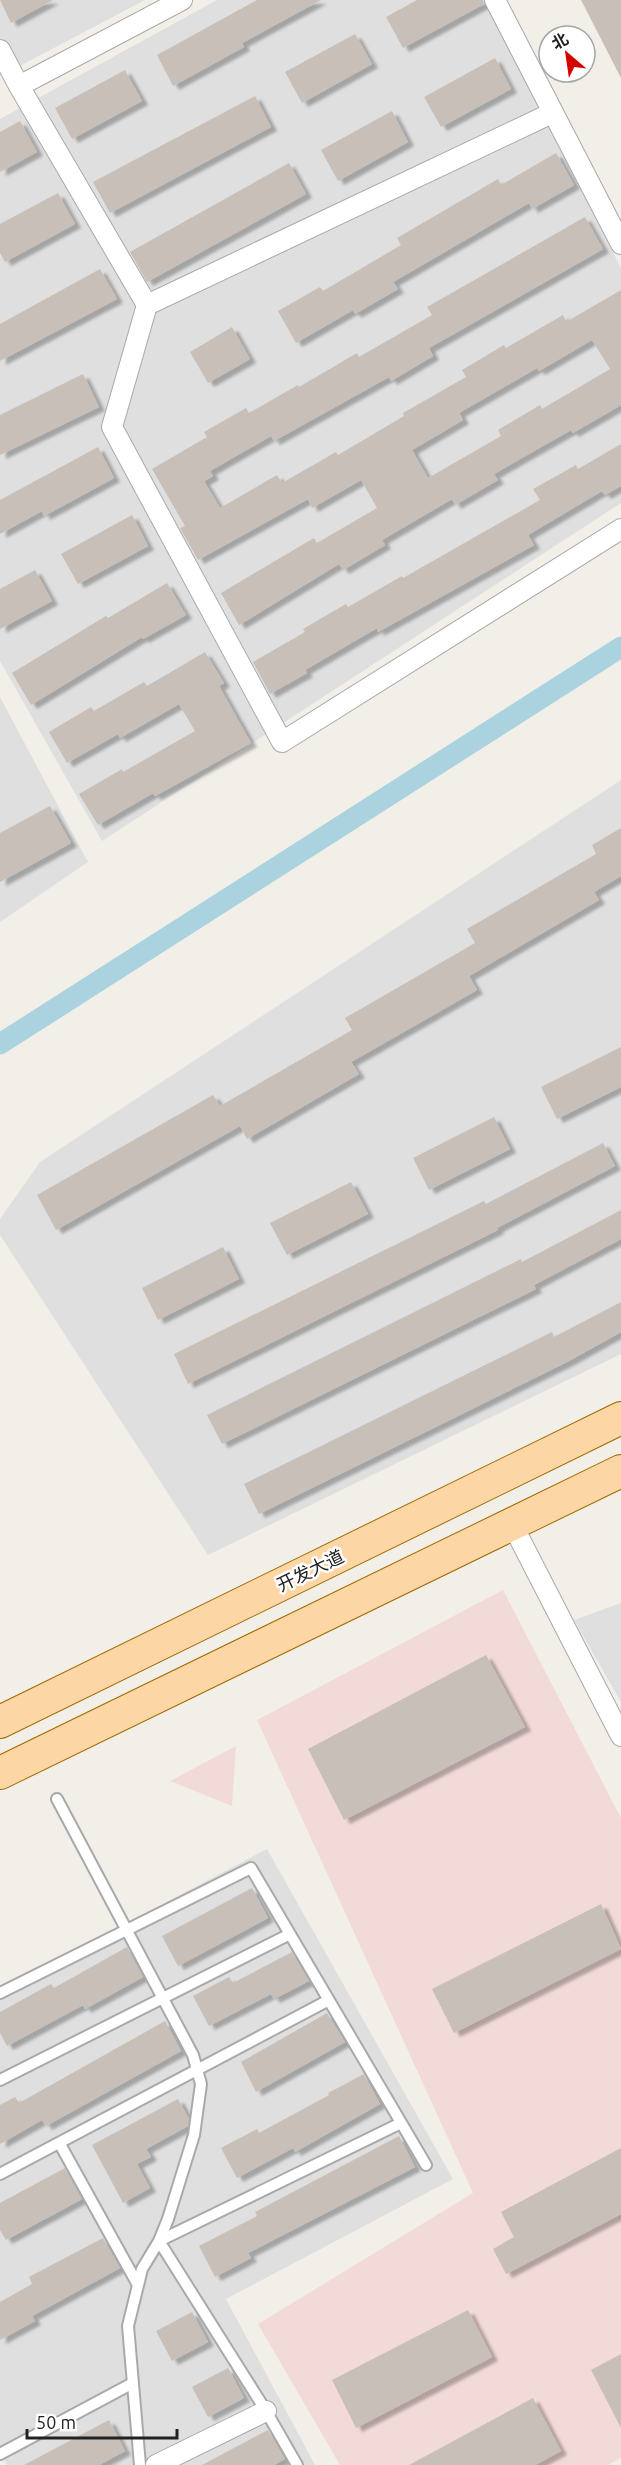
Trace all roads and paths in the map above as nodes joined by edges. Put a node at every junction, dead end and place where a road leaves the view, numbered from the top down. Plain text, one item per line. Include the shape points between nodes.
1 (182, 0) edge
2 (495, 0) edge
3 (0, 50) edge
4 (19, 86) junction
5 (552, 113) junction
6 (621, 244) edge
7 (147, 305) junction
8 (621, 529) edge
9 (621, 1418) edge
10 (621, 1471) edge
11 (512, 1524) junction
12 (0, 1722) edge
13 (621, 1736) edge
14 (0, 1773) edge
15 (57, 1799) dead end
16 (128, 1931) junction
17 (290, 1934) junction
18 (0, 1993) edge
19 (162, 1997) junction
20 (329, 2000) junction
21 (197, 2068) junction
22 (0, 2080) edge
23 (401, 2123) junction
24 (61, 2146) dead end
25 (426, 2165) dead end
26 (0, 2174) edge
27 (159, 2241) junction
28 (138, 2285) junction
29 (133, 2383) junction
30 (266, 2411) junction
31 (0, 2454) edge
32 (140, 2465) edge
33 (156, 2465) edge
34 (297, 2465) edge

1 - 4 street
2 - 5 street
3 - 4 street
4 - 7 street
5 - 6 street
5 - 7 street
7 - 8 street via 112,427 282,742
9 - 12 main road, 开发大道
10 - 11 main road
11 - 13 street
11 - 14 main road
15 - 16 lane
16 - 17 lane via 251,1868
16 - 18 lane
16 - 19 lane
17 - 19 lane
17 - 20 lane
19 - 21 lane
19 - 22 lane
20 - 21 lane
20 - 23 lane
21 - 26 lane
21 - 27 lane via 201,2084 194,2135
23 - 25 lane
23 - 27 lane
24 - 28 lane
27 - 28 lane via 142,2269
27 - 30 lane
28 - 29 lane via 128,2326
29 - 31 lane
29 - 32 lane
30 - 33 street
30 - 34 lane

